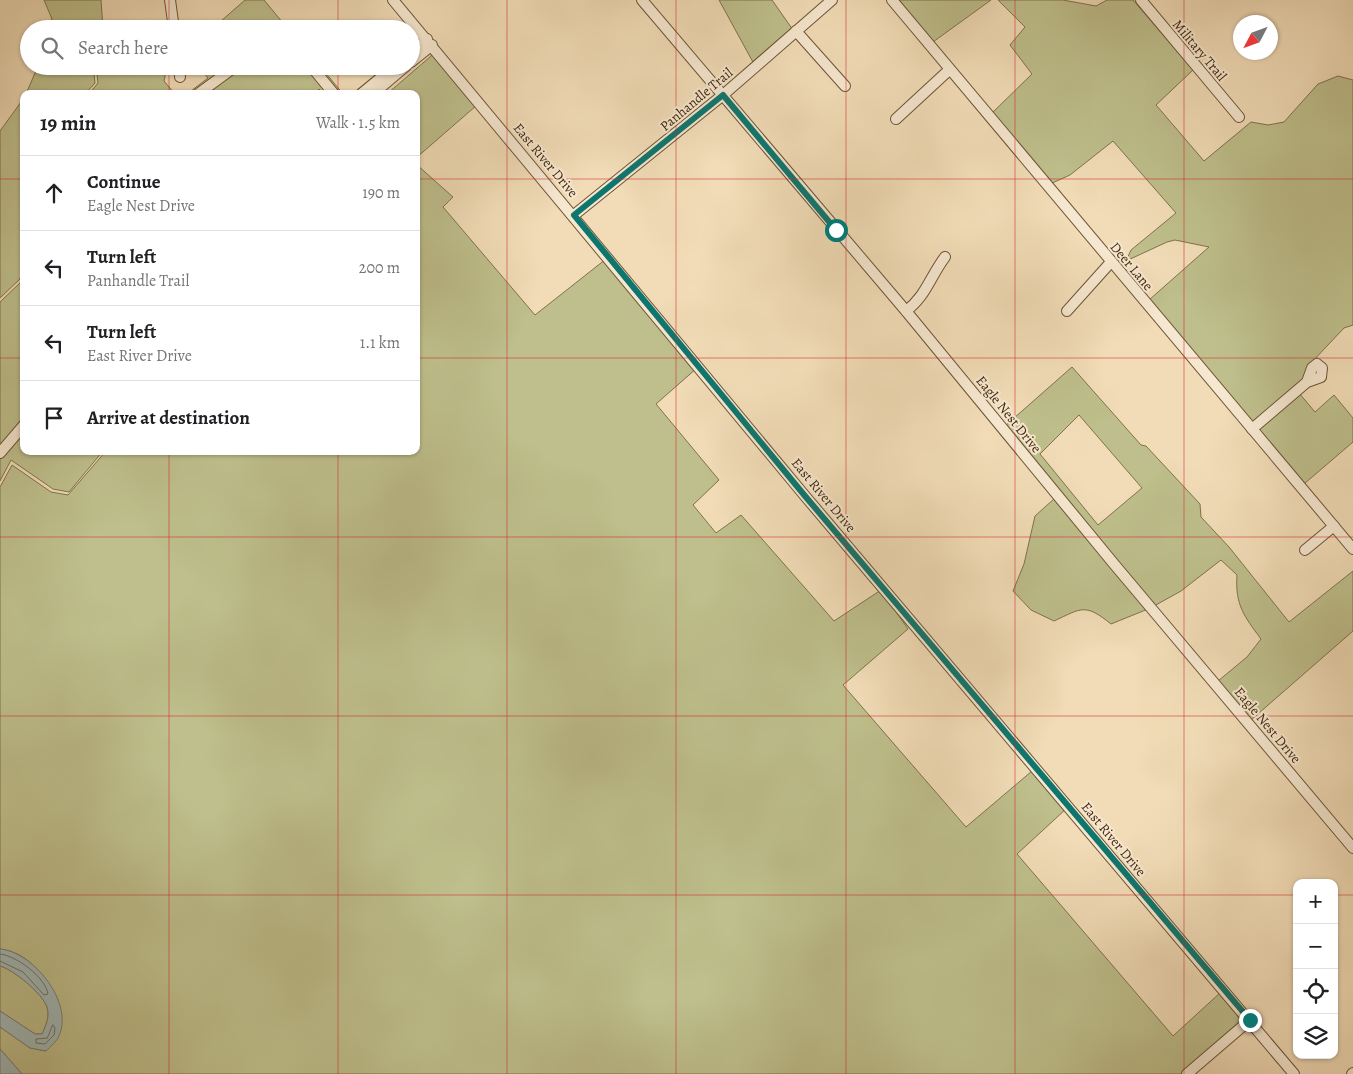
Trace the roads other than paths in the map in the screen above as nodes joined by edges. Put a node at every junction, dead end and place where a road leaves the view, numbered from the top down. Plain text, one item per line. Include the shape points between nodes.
1 (170, 0) edge
2 (393, 0) edge
3 (642, 0) edge
4 (832, 0) edge
5 (892, 0) edge
6 (1141, 0) edge
7 (173, 20) edge
8 (410, 20) edge
9 (796, 31) junction
10 (420, 32) edge
11 (429, 42) junction
12 (420, 47) edge
13 (420, 52) edge
14 (949, 70) junction
15 (224, 75) edge
16 (318, 75) edge
17 (384, 75) edge
18 (395, 75) edge
19 (845, 86) dead end
20 (203, 90) edge
21 (331, 90) edge
22 (367, 90) edge
23 (378, 90) edge
24 (723, 95) junction
25 (1239, 117) dead end
26 (896, 119) dead end
27 (574, 215) junction
28 (945, 257) dead end
29 (1111, 262) junction
30 (906, 311) junction
31 (1066, 311) dead end
32 (1307, 382) dead end
33 (1252, 428) junction
34 (20, 430) edge
35 (0, 453) edge
36 (1334, 526) junction
37 (1353, 549) edge
38 (1305, 550) dead end
39 (1353, 848) edge
40 (1250, 1020) junction
41 (1187, 1074) edge
42 (1294, 1074) edge

1 - 7 street
2 - 8 street, East River Drive
3 - 24 street, Eagle Nest Drive
4 - 9 street, Panhandle Trail
5 - 14 street, Deer Lane
6 - 25 street, Military Trail
9 - 19 street
9 - 24 street, Panhandle Trail
10 - 11 street, East River Drive
11 - 12 street
11 - 13 street
11 - 27 street, East River Drive
14 - 26 street
14 - 29 street, Deer Lane
15 - 20 street
16 - 21 street
17 - 22 street
18 - 23 street
24 - 27 street, Panhandle Trail
24 - 30 street, Eagle Nest Drive
27 - 40 street, East River Drive via 805,496
28 - 30 street via 924,294
29 - 31 street
29 - 33 street, Deer Lane
30 - 39 street, Eagle Nest Drive
32 - 33 street
33 - 36 street, Deer Lane
34 - 35 street
36 - 37 street, Deer Lane
36 - 38 street
40 - 41 street
40 - 42 street, East River Drive

